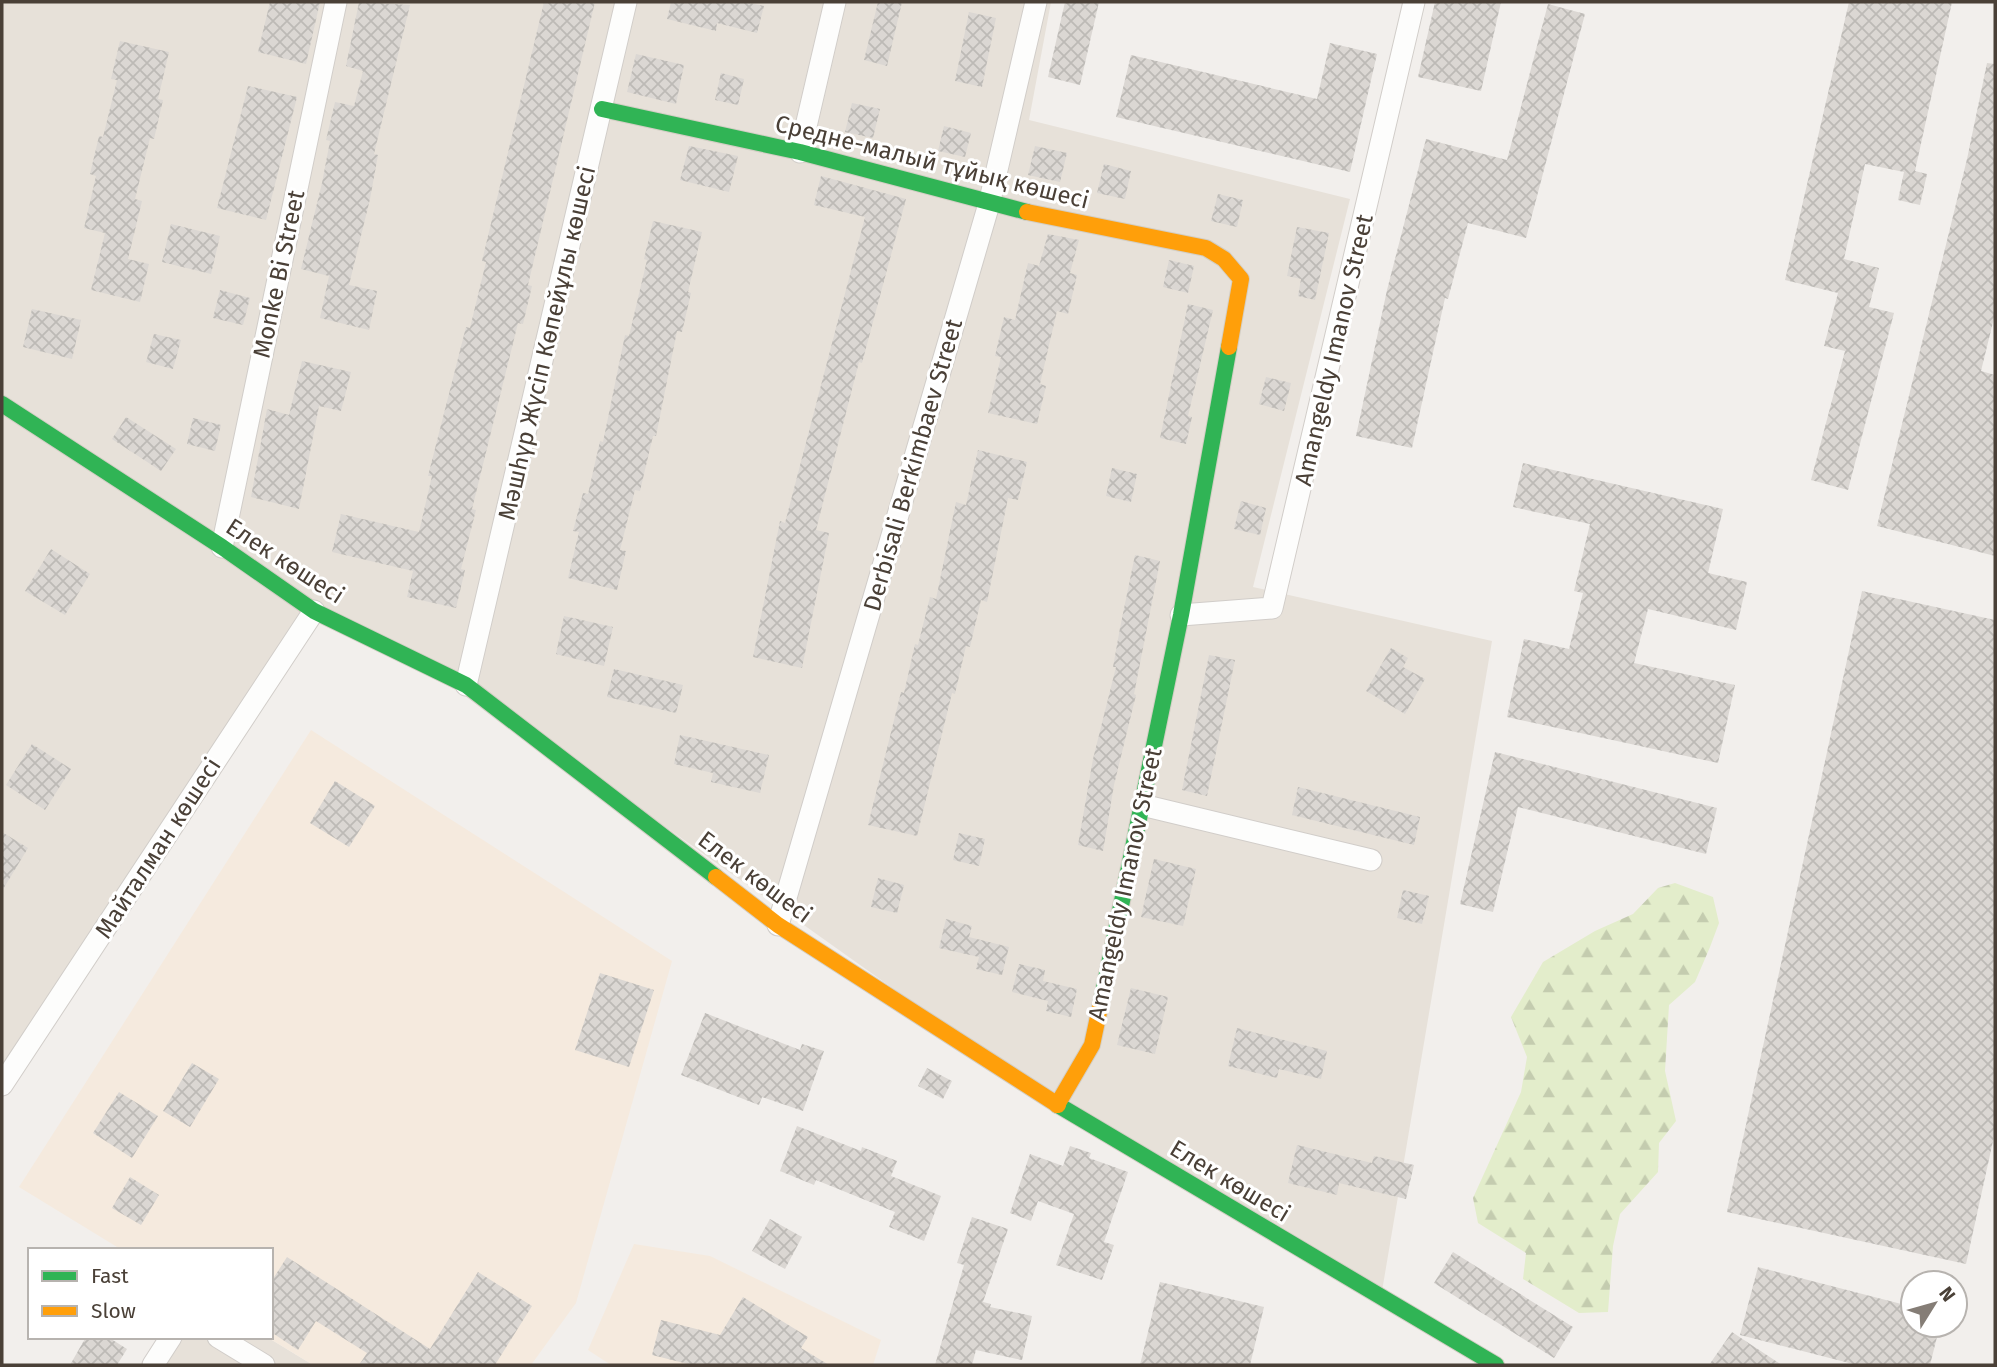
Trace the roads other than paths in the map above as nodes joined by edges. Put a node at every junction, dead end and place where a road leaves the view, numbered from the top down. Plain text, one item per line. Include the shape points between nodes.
1 (337, 2) edge
2 (626, 2) edge
3 (835, 2) edge
4 (1036, 2) edge
5 (1414, 2) edge
6 (602, 109) junction
7 (800, 152) junction
8 (989, 204) junction
9 (1241, 279) joint
10 (2, 404) edge
11 (222, 547) junction
12 (314, 611) junction
13 (1181, 615) junction
14 (466, 685) junction
15 (1142, 805) junction
16 (1371, 860) dead end
17 (778, 925) junction
18 (2, 1085) edge
19 (1057, 1105) junction
20 (170, 1339) edge
21 (221, 1339) edge
22 (153, 1365) edge
23 (264, 1365) edge
24 (1496, 1365) edge

1 - 11 street, Monke Bi Street
2 - 6 street, Мәшһүр Жүсіп Көпейұлы көшесі
3 - 7 street
4 - 8 street, Derbisali Berkimbaev Street
5 - 13 street, Amangeldy Imanov Street via 1272,608
6 - 7 street, Средне-малый тұйық көшесі
6 - 14 street, Мәшһүр Жүсіп Көпейұлы көшесі
7 - 8 street, Средне-малый тұйық көшесі
8 - 9 street, Средне-малый тұйық көшесі via 1206,248 1224,259
8 - 17 street, Derbisali Berkimbaev Street
9 - 13 street, Amangeldy Imanov Street
10 - 11 street, Елек көшесі
11 - 12 street, Елек көшесі
12 - 14 street, Елек көшесі
12 - 18 street, Майталман көшесі
13 - 15 street, Amangeldy Imanov Street
14 - 17 street, Елек көшесі
15 - 16 street
15 - 19 street, Amangeldy Imanov Street via 1092,1045
17 - 19 street, Елек көшесі
19 - 24 street, Елек көшесі
20 - 22 street
21 - 23 street

